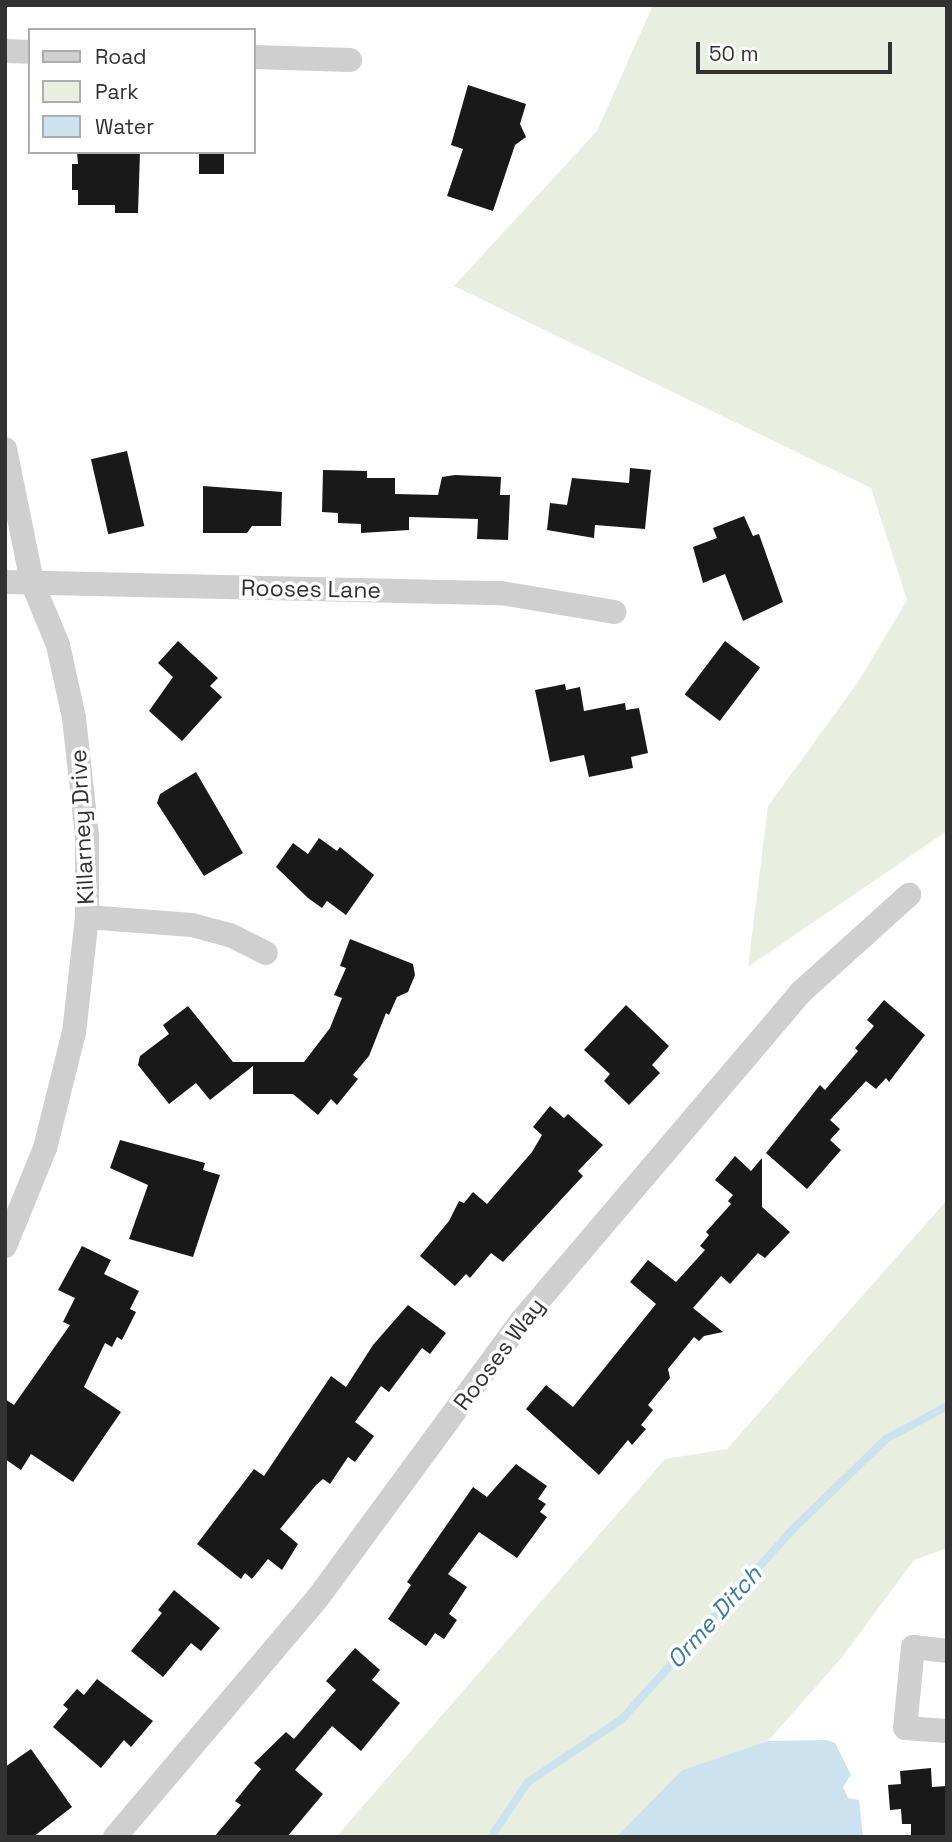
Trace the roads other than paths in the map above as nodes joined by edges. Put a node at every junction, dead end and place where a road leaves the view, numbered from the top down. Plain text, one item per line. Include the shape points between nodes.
1 (5, 51) edge
2 (28, 52) edge
3 (256, 57) edge
4 (350, 60) dead end
5 (5, 449) edge
6 (5, 582) edge
7 (32, 582) junction
8 (614, 612) dead end
9 (909, 895) dead end
10 (87, 917) junction
11 (266, 953) dead end
12 (5, 1246) edge
13 (947, 1651) edge
14 (947, 1731) edge
15 (115, 1837) edge

1 - 2 street
3 - 4 street
5 - 7 street, Killarney Drive
6 - 7 street, Rooses Lane
7 - 8 street, Rooses Lane via 501,593
7 - 10 street, Killarney Drive via 58,645 74,718 87,836
9 - 15 street, Rooses Way via 800,993 522,1320 317,1599
10 - 11 street via 192,925 230,935
10 - 12 street, Killarney Drive via 67,1058 45,1148
13 - 14 street via 913,1647 905,1728

